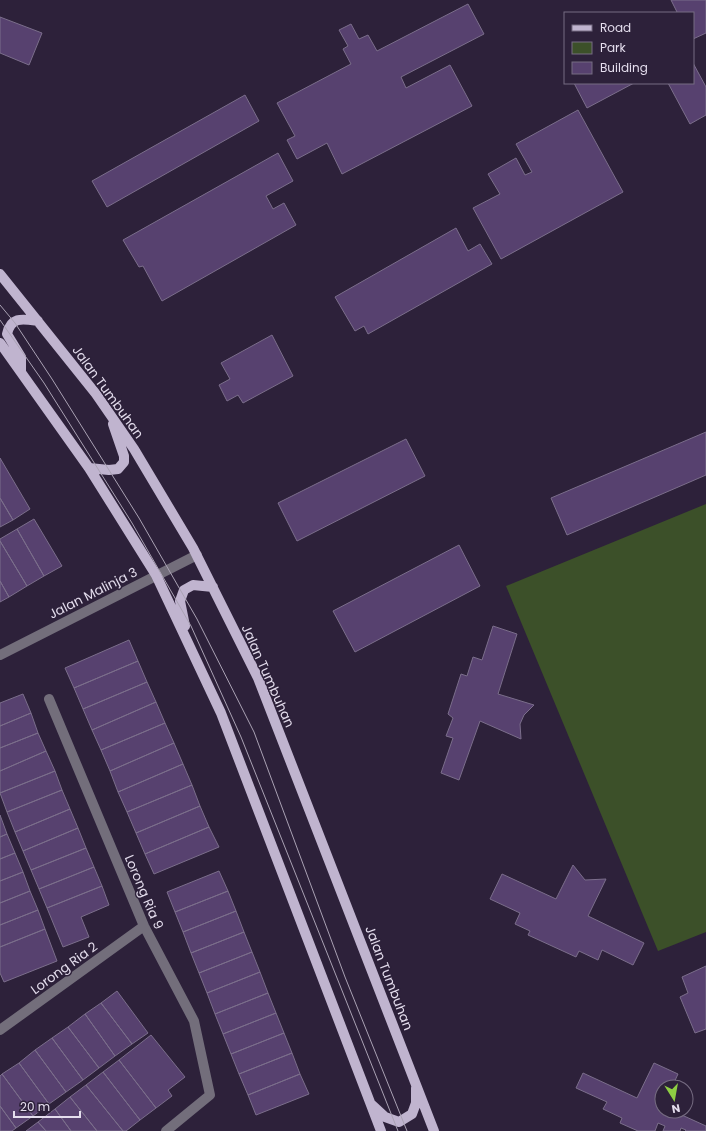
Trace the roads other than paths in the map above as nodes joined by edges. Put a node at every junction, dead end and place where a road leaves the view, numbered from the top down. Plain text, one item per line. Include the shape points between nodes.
1 (0, 274) edge
2 (38, 321) junction
3 (0, 343) edge
4 (21, 371) junction
5 (110, 412) junction
6 (89, 468) junction
7 (197, 555) junction
8 (156, 575) junction
9 (213, 587) junction
10 (188, 642) junction
11 (0, 655) edge
12 (49, 699) dead end
13 (144, 926) junction
14 (0, 1030) edge
15 (416, 1084) junction
16 (370, 1103) junction
17 (166, 1131) edge
18 (381, 1131) edge
19 (434, 1131) edge

1 - 2 main road, Jalan Tumbuhan
2 - 4 main road via 15,320 9,327 7,334 21,357
2 - 5 main road, Jalan Tumbuhan
3 - 4 main road
4 - 6 main road
5 - 6 main road via 124,462 118,469
5 - 7 main road, Jalan Tumbuhan
6 - 8 main road
7 - 8 street, Jalan Malinja 3
7 - 9 main road, Jalan Tumbuhan
8 - 10 main road
8 - 11 street, Jalan Malinja 3
9 - 10 main road via 193,585 184,590 180,601
9 - 15 main road, Jalan Tumbuhan via 258,678
10 - 16 main road via 221,713
12 - 13 street, Lorong Ria 9
13 - 14 street, Lorong Ria 2
13 - 17 street, Lorong Ria 9 via 194,1021 210,1095
15 - 16 main road via 416,1103 412,1114 399,1122 385,1117
15 - 19 main road, Jalan Tumbuhan
16 - 18 main road

